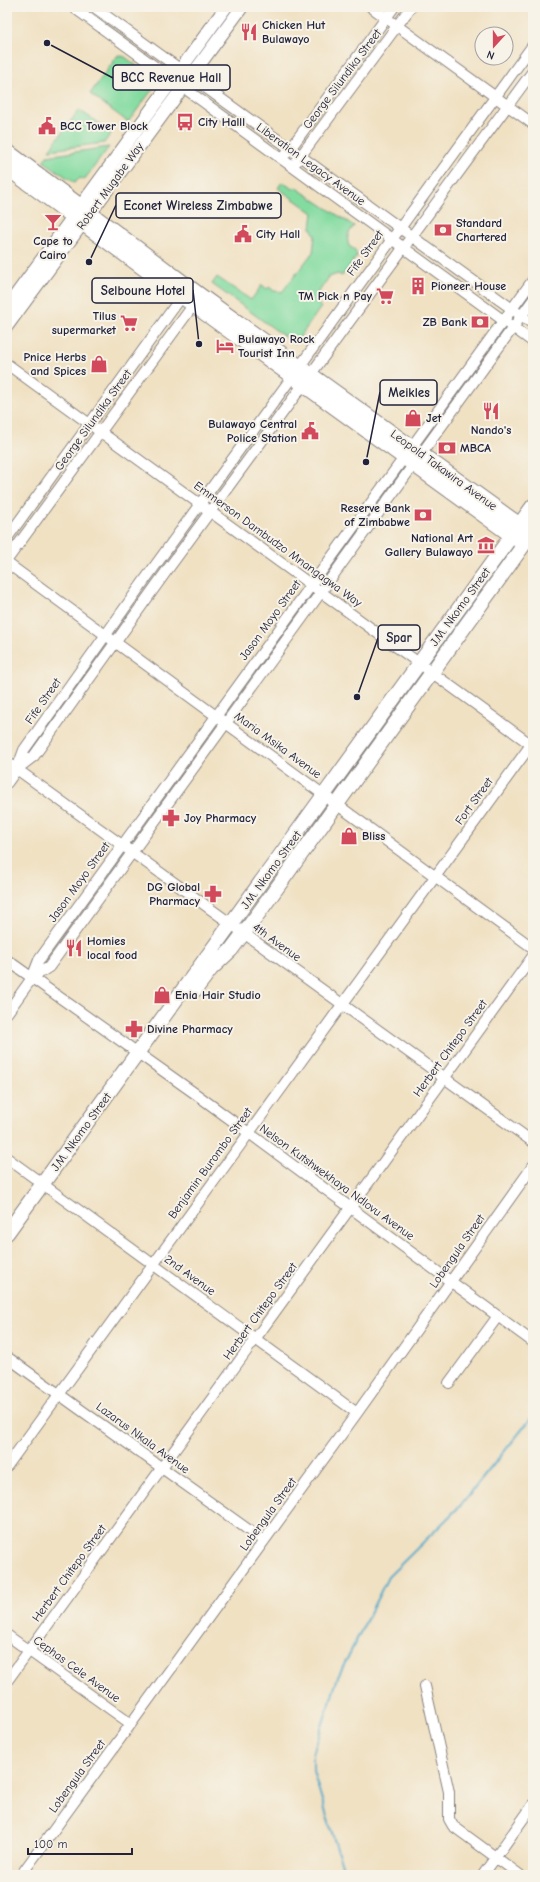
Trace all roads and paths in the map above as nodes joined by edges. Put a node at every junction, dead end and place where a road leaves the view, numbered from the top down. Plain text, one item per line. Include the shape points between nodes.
1 (94, 7) edge
2 (226, 7) edge
3 (242, 7) edge
4 (371, 7) edge
5 (394, 7) edge
6 (411, 7) edge
7 (76, 8) edge
8 (386, 18) junction
9 (397, 26) junction
10 (533, 45) edge
11 (181, 69) junction
12 (533, 71) edge
13 (191, 76) junction
14 (173, 80) junction
15 (183, 87) junction
16 (495, 97) junction
17 (508, 106) junction
18 (533, 124) edge
19 (291, 149) junction
20 (7, 150) edge
21 (301, 156) junction
22 (283, 160) junction
23 (293, 167) junction
24 (7, 168) edge
25 (82, 215) junction
26 (400, 228) junction
27 (412, 237) junction
28 (392, 239) junction
29 (404, 248) junction
30 (533, 280) edge
31 (185, 291) junction
32 (197, 300) junction
33 (533, 300) edge
34 (7, 308) edge
35 (512, 309) junction
36 (522, 316) junction
37 (504, 320) junction
38 (533, 324) edge
39 (7, 326) edge
40 (513, 328) junction
41 (533, 342) edge
42 (7, 364) edge
43 (296, 372) junction
44 (308, 380) junction
45 (89, 423) junction
46 (101, 432) junction
47 (413, 456) junction
48 (200, 504) junction
49 (533, 506) edge
50 (210, 512) junction
51 (516, 530) junction
52 (7, 538) edge
53 (531, 539) edge
54 (7, 562) edge
55 (312, 585) junction
56 (321, 592) junction
57 (106, 634) junction
58 (116, 642) junction
59 (418, 662) junction
60 (432, 672) junction
61 (217, 716) junction
62 (226, 723) junction
63 (532, 744) edge
64 (7, 762) edge
65 (17, 769) junction
66 (7, 783) edge
67 (325, 795) junction
68 (337, 804) junction
69 (122, 845) junction
70 (132, 852) junction
71 (436, 876) junction
72 (231, 925) junction
73 (243, 933) junction
74 (533, 948) edge
75 (533, 956) edge
76 (7, 960) edge
77 (32, 978) junction
78 (342, 1004) junction
79 (7, 1013) edge
80 (140, 1056) junction
81 (444, 1078) junction
82 (248, 1133) junction
83 (533, 1142) edge
84 (7, 1158) edge
85 (533, 1166) edge
86 (45, 1186) junction
87 (350, 1207) junction
88 (7, 1233) edge
89 (7, 1243) edge
90 (152, 1264) junction
91 (451, 1282) junction
92 (498, 1316) junction
93 (255, 1339) junction
94 (533, 1342) edge
95 (7, 1357) edge
96 (449, 1383) dead end
97 (59, 1394) junction
98 (358, 1413) junction
99 (7, 1466) edge
100 (162, 1468) junction
101 (264, 1541) junction
102 (7, 1635) edge
103 (29, 1651) junction
104 (7, 1681) edge
105 (425, 1686) dead end
106 (131, 1724) junction
107 (533, 1805) edge
108 (495, 1858) junction
109 (21, 1875) edge
110 (482, 1875) edge
111 (520, 1875) edge

1 - 11 street, Liberation Legacy Avenue
2 - 11 main road, Robert Mugabe Way
3 - 13 main road, Robert Mugabe Way
4 - 8 street
5 - 8 street, George Silundika Street
6 - 9 street, George Silundika Street
7 - 14 street, Liberation Legacy Avenue
8 - 9 street
8 - 19 street, George Silundika Street
9 - 16 street
9 - 21 street, George Silundika Street
10 - 16 street, Fife Street
11 - 13 street, Liberation Legacy Avenue
11 - 14 main road, Robert Mugabe Way
12 - 17 street, Fife Street
13 - 15 main road, Robert Mugabe Way
13 - 19 street, Liberation Legacy Avenue
14 - 15 street, Liberation Legacy Avenue
14 - 25 main road, Robert Mugabe Way
15 - 22 street, Liberation Legacy Avenue
15 - 25 main road, Robert Mugabe Way
16 - 17 street
16 - 26 street, Fife Street
17 - 18 street
17 - 27 street, Fife Street
19 - 21 street, Liberation Legacy Avenue
19 - 22 street, George Silundika Street
20 - 25 highway, Leopold Takawira Avenue
21 - 23 street, George Silundika Street
21 - 26 street, Liberation Legacy Avenue
22 - 23 street, Liberation Legacy Avenue
23 - 28 street, Liberation Legacy Avenue
24 - 25 highway, Leopold Takawira Avenue
25 - 31 highway, Leopold Takawira Avenue
25 - 34 main road, Robert Mugabe Way
25 - 39 main road, Robert Mugabe Way
26 - 27 street, Liberation Legacy Avenue
26 - 28 street, Fife Street
27 - 29 street, Fife Street
27 - 35 street, Liberation Legacy Avenue
28 - 29 street, Liberation Legacy Avenue
28 - 43 street, Fife Street
29 - 37 street, Liberation Legacy Avenue
29 - 44 street, Fife Street
30 - 35 street, Jason Moyo Street
31 - 32 highway, Leopold Takawira Avenue
31 - 45 street, George Silundika Street
32 - 43 highway, Leopold Takawira Avenue
32 - 46 street, George Silundika Street
33 - 36 street, Jason Moyo Street
35 - 36 street, Liberation Legacy Avenue
35 - 37 street, Jason Moyo Street
36 - 38 street, Liberation Legacy Avenue
36 - 40 street, Jason Moyo Street
37 - 40 street, Liberation Legacy Avenue
37 - 47 street, Jason Moyo Street
40 - 41 street, Liberation Legacy Avenue
40 - 47 street, Jason Moyo Street
42 - 45 street, Emmerson Dambudzo Mnangagwa Way
43 - 44 highway, Leopold Takawira Avenue
43 - 48 street, Fife Street
44 - 47 highway, Leopold Takawira Avenue
44 - 50 street, Fife Street
45 - 46 street, Emmerson Dambudzo Mnangagwa Way
45 - 52 street, George Silundika Street
46 - 48 street, Emmerson Dambudzo Mnangagwa Way
46 - 54 street, George Silundika Street
47 - 51 highway, Leopold Takawira Avenue
47 - 55 street, Jason Moyo Street
47 - 56 street, Jason Moyo Street
48 - 50 street, Emmerson Dambudzo Mnangagwa Way
48 - 57 street, Fife Street
49 - 51 highway, J.M. Nkomo Street
50 - 55 street, Emmerson Dambudzo Mnangagwa Way
50 - 58 street, Fife Street
51 - 53 highway, Leopold Takawira Avenue
51 - 59 highway, J.M. Nkomo Street
53 - 60 highway, J.M. Nkomo Street
54 - 57 street, Maria Msika Avenue
55 - 56 street, Emmerson Dambudzo Mnangagwa Way
55 - 61 street, Jason Moyo Street
56 - 59 street, Emmerson Dambudzo Mnangagwa Way
56 - 62 street, Jason Moyo Street
57 - 58 street, Maria Msika Avenue
57 - 65 street, Fife Street via 24,750
58 - 61 street, Maria Msika Avenue
58 - 65 street, Fife Street via 34,756
59 - 60 street, Emmerson Dambudzo Mnangagwa Way
59 - 67 highway, J.M. Nkomo Street
60 - 63 street, Emmerson Dambudzo Mnangagwa Way
60 - 68 highway, J.M. Nkomo Street
61 - 62 street, Maria Msika Avenue
61 - 69 street, Jason Moyo Street
62 - 67 street, Maria Msika Avenue
62 - 70 street, Jason Moyo Street
63 - 71 street, Fort Street
64 - 65 street, 4th Avenue
65 - 66 street
65 - 69 street, 4th Avenue
67 - 68 street, Maria Msika Avenue
67 - 72 highway, J.M. Nkomo Street
68 - 71 street, Maria Msika Avenue
68 - 73 highway, J.M. Nkomo Street
69 - 70 street, 4th Avenue
69 - 77 street, Jason Moyo Street via 39,960
70 - 72 street, 4th Avenue
70 - 77 street, Jason Moyo Street via 49,967
71 - 74 street, Maria Msika Avenue
71 - 78 street, Benjamin Burombo Street
72 - 73 street, 4th Avenue
72 - 80 highway, J.M. Nkomo Street
73 - 78 street, 4th Avenue
73 - 80 highway, J.M. Nkomo Street
75 - 81 street, Herbert Chitepo Street
76 - 77 street, Nelson Kutshwekhaya Ndlovu Avenue
77 - 79 street, Jason Moyo Street
77 - 80 street, Nelson Kutshwekhaya Ndlovu Avenue
78 - 81 street, 4th Avenue
78 - 82 street, Benjamin Burombo Street
80 - 82 street, Nelson Kutshwekhaya Ndlovu Avenue
80 - 86 highway, J.M. Nkomo Street
81 - 83 street, 4th Avenue
81 - 87 street, Herbert Chitepo Street
82 - 87 street, Nelson Kutshwekhaya Ndlovu Avenue
82 - 90 street, Benjamin Burombo Street
84 - 86 street, 2nd Avenue
85 - 91 street, Lobengula Street
86 - 88 highway, J.M. Nkomo Street
86 - 89 highway, J.M. Nkomo Street
86 - 90 street, 2nd Avenue
87 - 91 street, Nelson Kutshwekhaya Ndlovu Avenue
87 - 93 street, Herbert Chitepo Street
90 - 93 street, 2nd Avenue
90 - 97 street, Benjamin Burombo Street
91 - 92 street, Nelson Kutshwekhaya Ndlovu Avenue
91 - 98 street, Lobengula Street
92 - 94 street, Nelson Kutshwekhaya Ndlovu Avenue
92 - 96 street
93 - 98 street, 2nd Avenue
93 - 100 street, Herbert Chitepo Street
95 - 97 street, Lazarus Nkala Avenue
97 - 99 street, Benjamin Burombo Street
97 - 100 street, Lazarus Nkala Avenue
98 - 101 street, Lobengula Street
100 - 101 street, Lazarus Nkala Avenue
100 - 103 street, Herbert Chitepo Street
101 - 106 street, Lobengula Street
102 - 103 street, Cephas Cele Avenue
103 - 104 street, Herbert Chitepo Street
103 - 106 street, Cephas Cele Avenue
105 - 108 street via 449,1792 449,1819 453,1826
106 - 109 street, Lobengula Street
107 - 108 street
108 - 110 street
108 - 111 street

